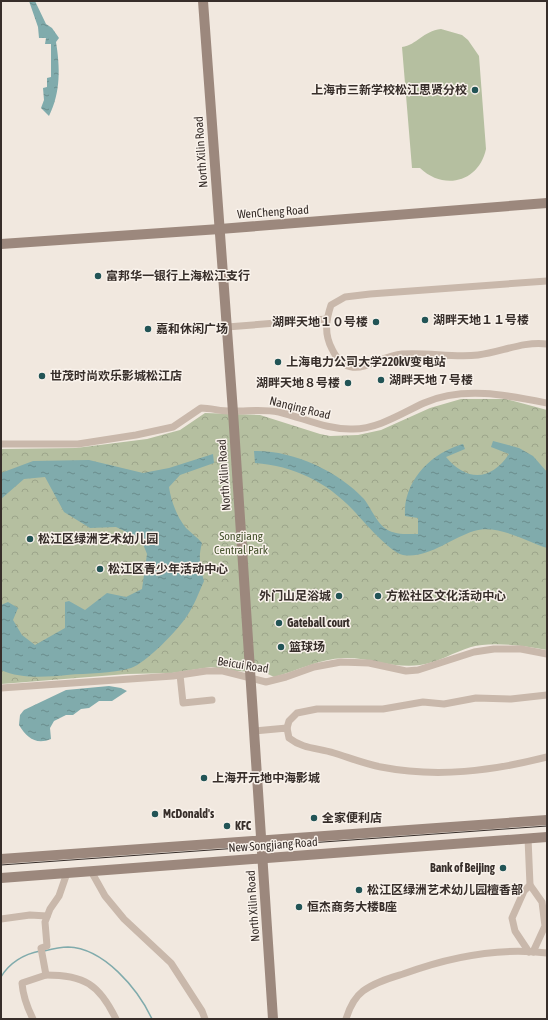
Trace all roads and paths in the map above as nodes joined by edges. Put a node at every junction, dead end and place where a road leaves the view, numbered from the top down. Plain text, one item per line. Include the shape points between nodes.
1 (202, 1) edge
2 (547, 203) edge
3 (220, 229) junction
4 (1, 244) edge
5 (547, 281) edge
6 (327, 319) junction
7 (226, 327) junction
8 (547, 344) edge
9 (547, 403) edge
10 (233, 412) junction
11 (1, 444) edge
12 (547, 654) edge
13 (180, 675) junction
14 (250, 677) junction
15 (1, 688) edge
16 (547, 695) edge
17 (212, 700) dead end
18 (287, 728) junction
19 (254, 731) junction
20 (547, 757) edge
21 (547, 820) edge
22 (547, 837) edge
23 (528, 838) junction
24 (262, 841) junction
25 (263, 858) junction
26 (1, 859) edge
27 (91, 871) junction
28 (67, 873) junction
29 (1, 878) edge
30 (530, 885) junction
31 (48, 916) junction
32 (1, 919) edge
33 (531, 952) junction
34 (547, 953) edge
35 (46, 975) junction
36 (34, 1019) edge
37 (116, 1019) edge
38 (205, 1019) edge
39 (273, 1019) edge
40 (346, 1019) edge

1 - 3 street, North Xilin Road
2 - 3 street, WenCheng Road
3 - 4 street, WenCheng Road
3 - 7 street, North Xilin Road
5 - 6 street via 345,297 331,305
6 - 7 street
6 - 8 street via 327,340 338,361 350,367 369,366 402,354 480,355 521,344
7 - 10 street, North Xilin Road
9 - 10 street, Nanqing Road via 500,394 457,394 425,403 374,425 354,429 316,424 280,412 260,409
10 - 11 street, Nanqing Road via 201,408 173,427 78,444
10 - 14 street, North Xilin Road
12 - 14 street, Beicui Road via 521,649 494,649 474,652 418,670 406,671 369,663 341,662 314,667 266,682
13 - 14 street, Beicui Road via 223,671
13 - 15 street, Beicui Road
13 - 17 street via 183,703
14 - 19 street, North Xilin Road
16 - 18 street via 511,699 476,698 444,704 423,702 383,709 317,708 297,713 289,721
18 - 19 street
18 - 20 street via 289,738 298,745 380,767 414,772 469,772 508,767
19 - 24 street, North Xilin Road
21 - 24 street, New Songjiang Road
22 - 23 street, New Songjiang Road
23 - 25 street, New Songjiang Road
23 - 30 street
24 - 25 street, North Xilin Road
24 - 26 street, New Songjiang Road
25 - 27 street, New Songjiang Road
25 - 39 street, North Xilin Road
27 - 28 street, New Songjiang Road
27 - 38 street via 105,896 124,919 171,963
28 - 29 street, New Songjiang Road
28 - 31 street
30 - 33 street via 542,902 545,926
30 - 33 street via 524,891 512,918 515,931
31 - 32 street via 30,915
31 - 35 street via 45,936 47,946 42,951
33 - 34 street
33 - 40 street via 488,953 454,958 384,980 362,991 349,1008
35 - 36 street via 22,983 23,996
35 - 37 street via 64,975 88,983 100,992

